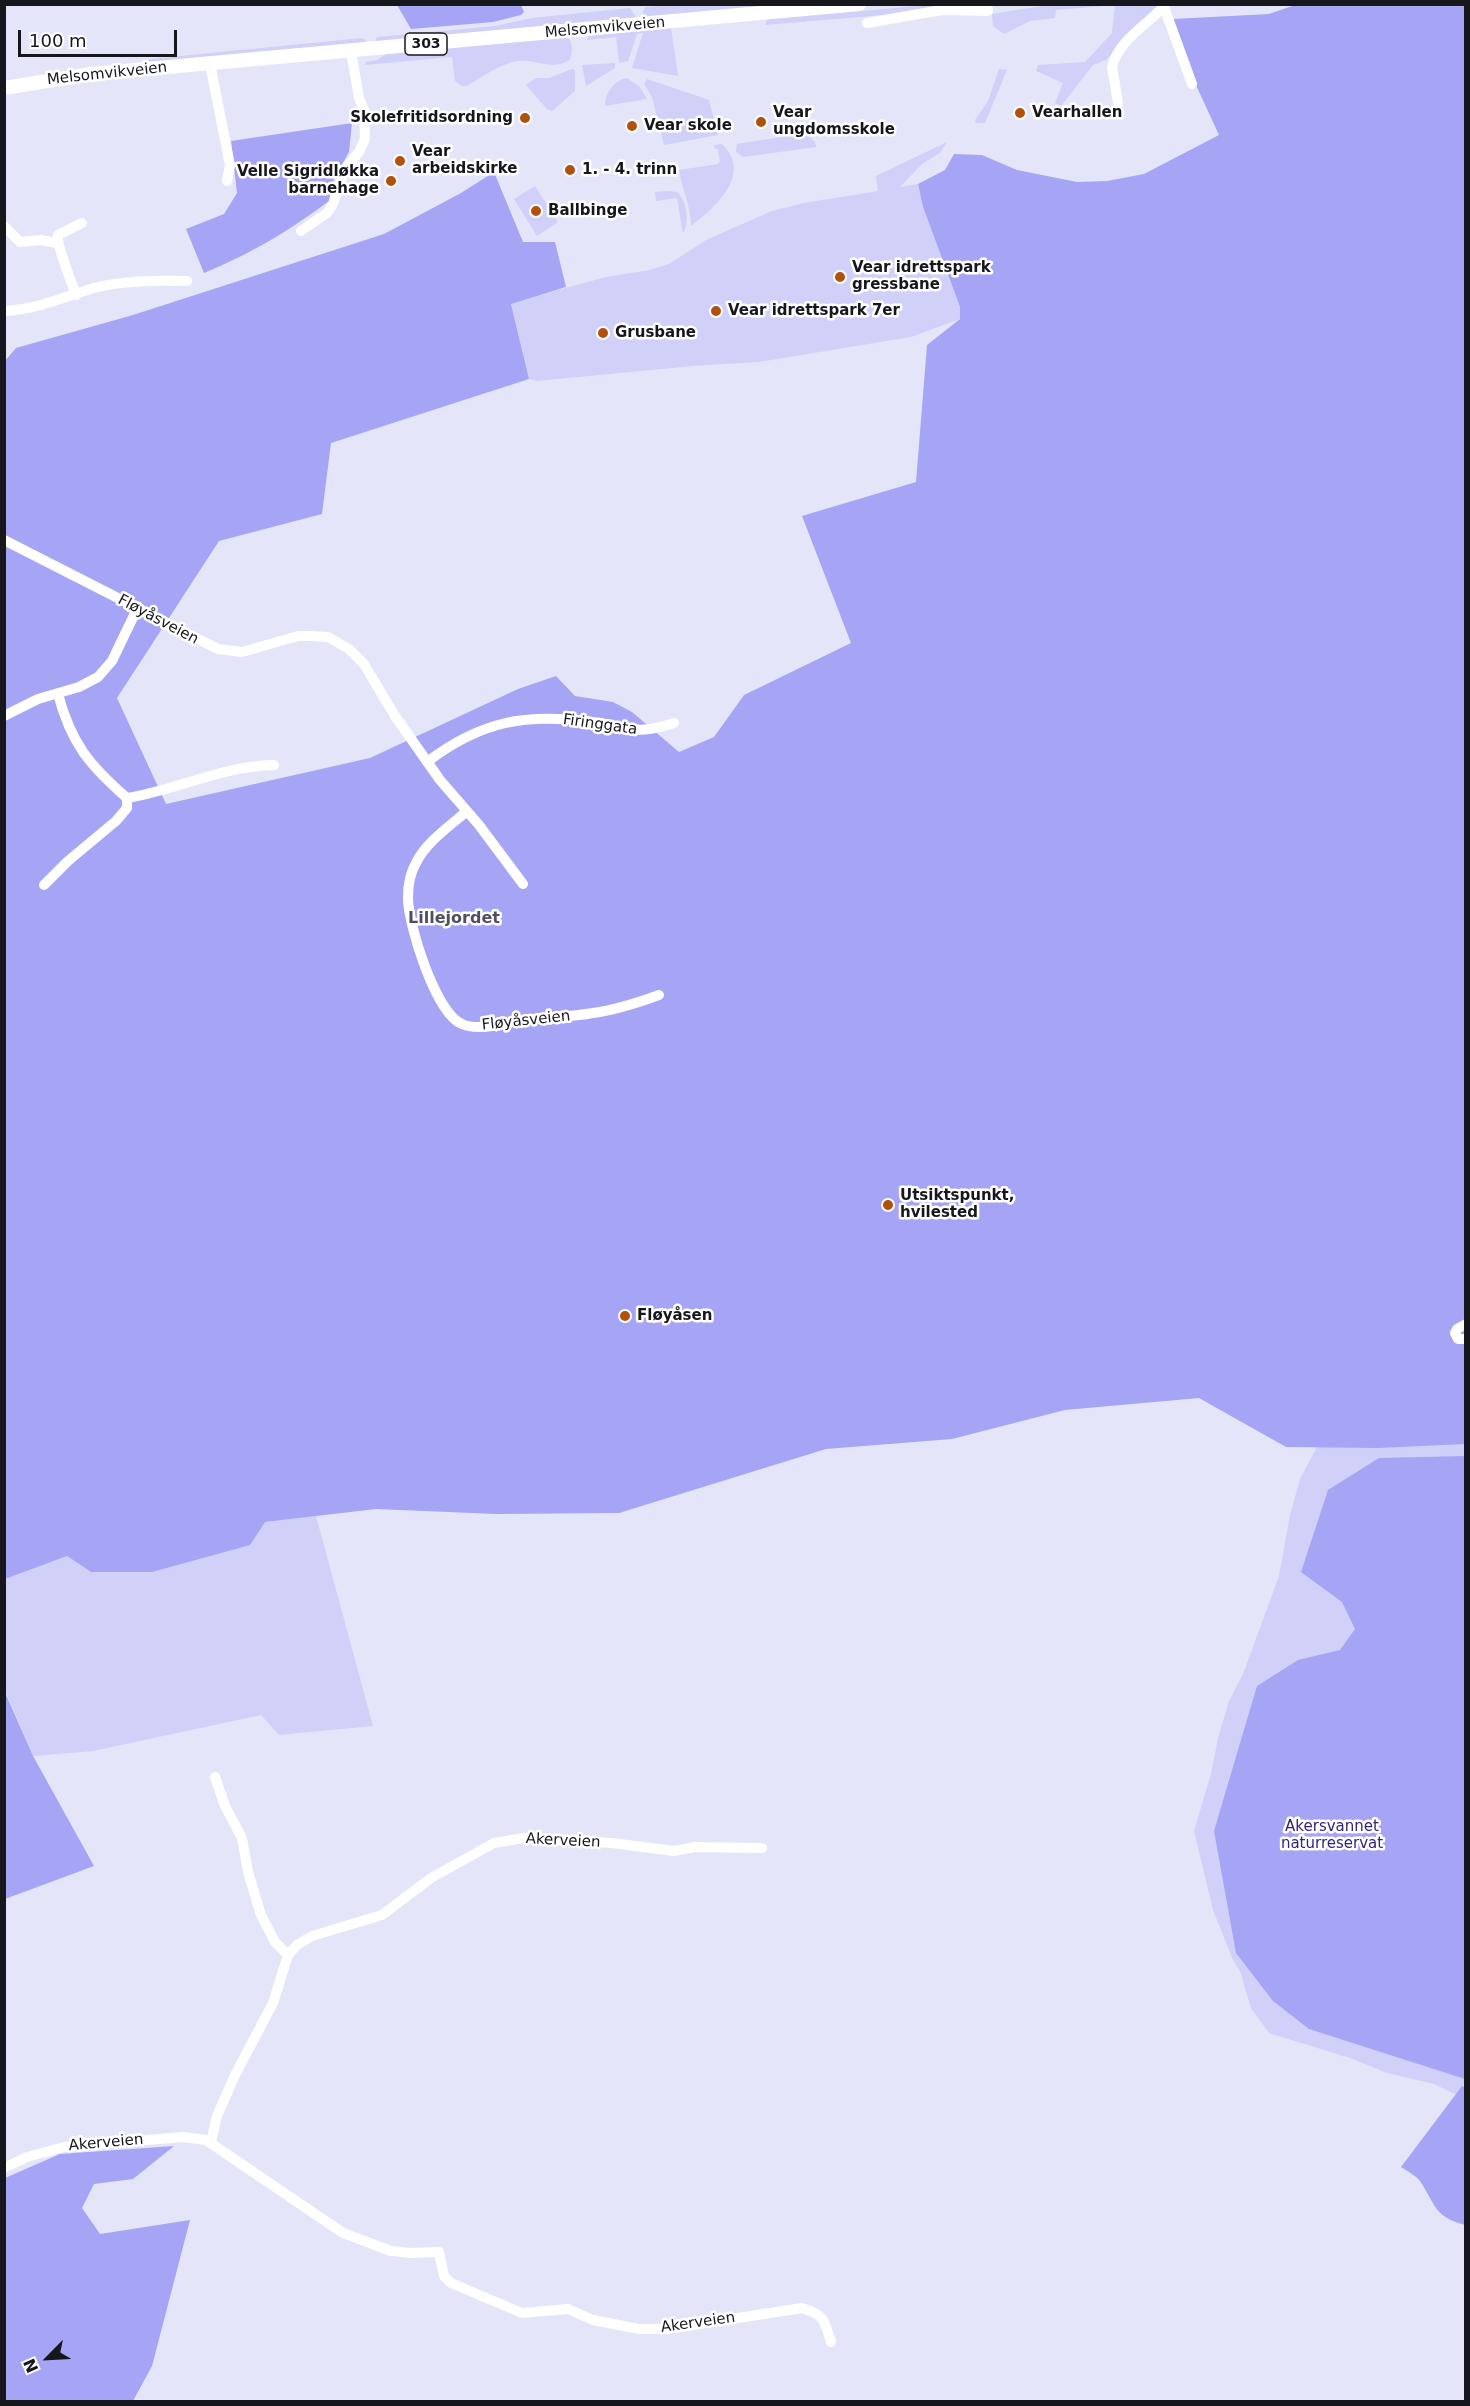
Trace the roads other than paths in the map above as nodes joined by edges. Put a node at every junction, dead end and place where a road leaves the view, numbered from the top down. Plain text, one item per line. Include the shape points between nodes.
1 (859, 4) edge
2 (987, 4) edge
3 (1165, 6) edge
4 (867, 23) dead end
5 (351, 51) junction
6 (210, 64) junction
7 (1192, 84) dead end
8 (4, 88) edge
9 (1118, 103) dead end
10 (227, 181) dead end
11 (82, 223) dead end
12 (4, 226) edge
13 (301, 231) dead end
14 (57, 243) junction
15 (187, 281) dead end
16 (76, 295) junction
17 (4, 311) edge
18 (4, 540) edge
19 (137, 609) junction
20 (58, 693) junction
21 (4, 716) edge
22 (674, 723) dead end
23 (427, 762) junction
24 (274, 765) dead end
25 (127, 798) junction
26 (466, 811) junction
27 (523, 884) dead end
28 (44, 885) dead end
29 (659, 994) dead end
30 (1466, 1324) edge
31 (1466, 1339) edge
32 (215, 1777) dead end
33 (762, 1848) dead end
34 (288, 1955) junction
35 (211, 2142) junction
36 (4, 2168) edge
37 (831, 2342) dead end

1 - 5 main road, Melsomvikveien / 303
2 - 4 street via 988,11 942,10
3 - 7 street
3 - 9 street via 1113,61
5 - 6 main road, Melsomvikveien / 303
5 - 13 street via 364,110 365,139 345,169 327,213
6 - 8 main road, Melsomvikveien / 303 via 80,76
6 - 10 street via 230,165
11 - 14 street via 58,235
12 - 14 street via 20,242
14 - 16 street
15 - 16 street via 115,284
16 - 17 street via 36,307
18 - 19 street, Fløyåsveien
19 - 20 street via 106,669 89,683
19 - 23 street, Fløyåsveien via 201,643 229,651 259,649 298,636 335,640 356,655 375,680
20 - 21 street
20 - 25 street via 75,742
22 - 23 street, Firinggata via 650,731 634,731 569,719 527,720 469,734
23 - 26 street
24 - 25 street via 211,774
25 - 28 street via 127,808 116,821
26 - 27 street
26 - 29 street, Fløyåsveien via 422,851 409,886 414,929 448,1015 465,1026 486,1026 618,1009
30 - 31 street via 1455,1333 1458,1339
32 - 34 street via 242,1838 261,1915 275,1942
33 - 34 street, Akerveien via 695,1847 674,1851 524,1838 494,1843 431,1878 382,1915 312,1936
34 - 35 street via 273,2003 235,2075
35 - 36 street, Akerveien via 183,2137 64,2146
35 - 37 street, Akerveien via 343,2233 391,2251 439,2252 444,2276 451,2283 522,2313 568,2309 593,2320 639,2329 667,2329 802,2308 823,2317

